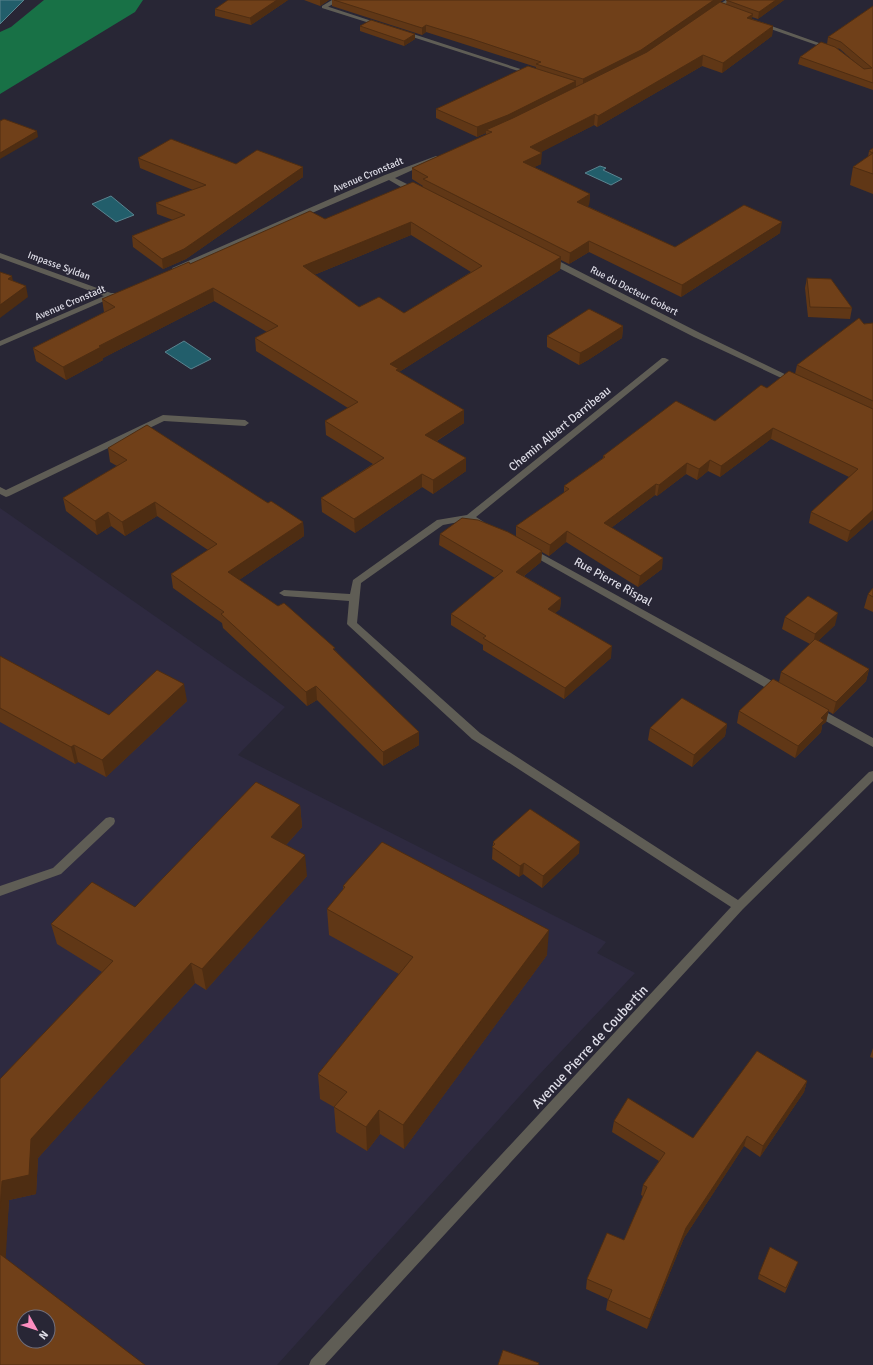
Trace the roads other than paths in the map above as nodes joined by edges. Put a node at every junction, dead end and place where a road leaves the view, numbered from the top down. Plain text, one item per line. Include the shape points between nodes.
1 (337, 0) edge
2 (730, 0) edge
3 (716, 8) junction
4 (727, 12) edge
5 (704, 17) edge
6 (756, 22) edge
7 (385, 26) edge
8 (393, 29) edge
9 (837, 51) edge
10 (538, 75) edge
11 (448, 153) edge
12 (388, 177) junction
13 (420, 194) edge
14 (0, 255) edge
15 (541, 256) edge
16 (170, 271) edge
17 (115, 294) joint
18 (0, 344) edge
19 (665, 360) dead end
20 (802, 385) edge
21 (245, 423) dead end
22 (2, 495) edge
23 (470, 517) junction
24 (491, 529) edge
25 (519, 545) edge
26 (284, 593) dead end
27 (354, 598) junction
28 (790, 696) edge
29 (804, 704) edge
30 (873, 743) edge
31 (873, 775) edge
32 (110, 821) dead end
33 (0, 891) edge
34 (740, 906) junction
35 (316, 1365) edge

1 - 7 street via 324,7
2 - 3 street
3 - 4 street
3 - 5 street
6 - 9 street
8 - 10 street
11 - 12 street, Avenue Cronstadt
12 - 13 street
12 - 16 street, Avenue Cronstadt
14 - 17 street, Impasse Syldan
15 - 20 street, Rue du Docteur Gobert
17 - 18 street, Avenue Cronstadt
19 - 23 street, Chemin Albert Darribeau
21 - 22 street via 163,418
23 - 24 street
23 - 27 street via 440,522 356,582
25 - 28 street, Rue Pierre Rispal
26 - 27 street
27 - 34 street via 352,624 476,736
29 - 30 street
31 - 34 street, Avenue Pierre de Coubertin
32 - 33 street via 57,871
34 - 35 street, Avenue Pierre de Coubertin

